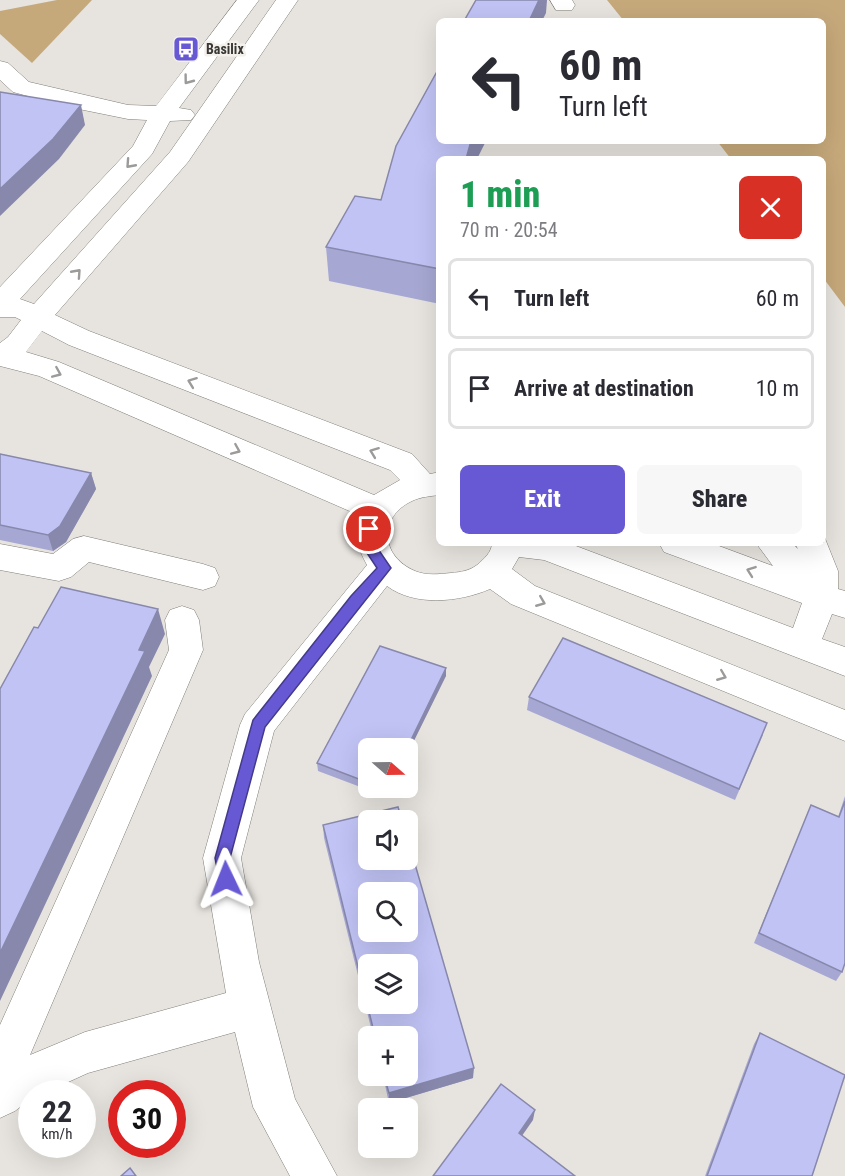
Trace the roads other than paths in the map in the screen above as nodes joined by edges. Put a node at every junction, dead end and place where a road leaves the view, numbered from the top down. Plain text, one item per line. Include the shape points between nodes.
1 (248, 0) edge
2 (283, 6) edge
3 (0, 68) edge
4 (91, 79) dead end
5 (72, 101) junction
6 (162, 115) junction
7 (210, 116) junction
8 (0, 306) edge
9 (38, 317) junction
10 (1, 354) edge
11 (430, 484) edge
12 (378, 510) junction
13 (683, 546) edge
14 (775, 546) edge
15 (812, 546) edge
16 (503, 553) edge
17 (0, 557) edge
18 (384, 568) junction
19 (203, 577) dead end
20 (834, 601) edge
21 (182, 620) dead end
22 (802, 645) junction
23 (845, 662) edge
24 (845, 726) edge
25 (250, 1007) junction
26 (6, 1090) edge
27 (315, 1176) edge

1 - 2 street via 261,9
1 -> 6 street
2 - 7 street
3 - 5 street via 21,87
4 - 5 street
5 - 6 street
6 - 7 street
6 -> 8 street via 143,149
9 -> 7 street via 179,157
8 - 9 street via 20,308
9 - 10 street via 18,344
11 -> 9 street via 401,462 79,338
10 -> 12 street via 49,369
11 - 12 street via 389,499
12 - 18 street via 369,529 372,550
20 -> 13 street
14 - 20 street
15 - 20 street
16 - 18 street via 474,582 452,588 426,588 403,581
16 - 22 street via 547,548
16 -> 24 street via 523,595
17 - 19 street via 58,568 84,548
18 - 25 street via 258,725 222,858
20 - 22 street
21 - 26 street via 186,650 9,1053
22 - 23 street
25 - 26 street via 85,1053
25 - 27 street via 275,1107

